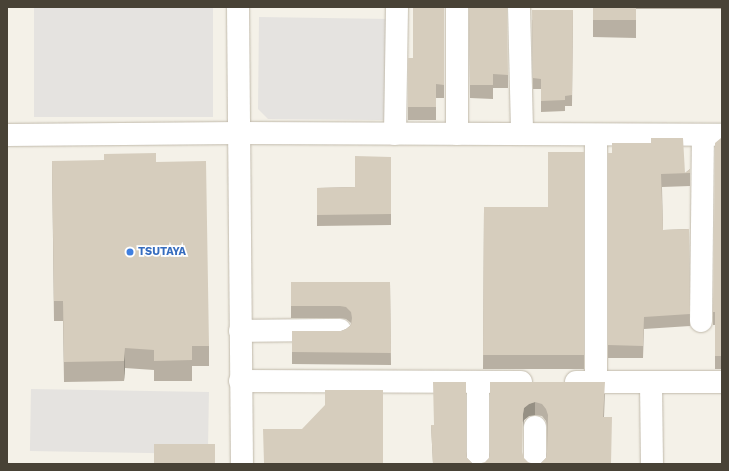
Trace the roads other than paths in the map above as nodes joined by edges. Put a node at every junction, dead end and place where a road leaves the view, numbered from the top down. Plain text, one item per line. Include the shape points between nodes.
1 (238, 7) edge
2 (398, 7) edge
3 (457, 7) edge
4 (519, 7) edge
5 (239, 133) junction
6 (396, 134) junction
7 (457, 134) junction
8 (522, 134) junction
9 (596, 134) junction
10 (712, 135) edge
11 (7, 136) edge
12 (701, 321) dead end
13 (340, 330) edge
14 (240, 331) junction
15 (240, 381) junction
16 (478, 382) junction
17 (596, 382) junction
18 (651, 382) junction
19 (722, 382) edge
20 (535, 427) dead end
21 (242, 464) edge
22 (478, 464) edge
23 (535, 464) edge
24 (652, 464) edge

1 - 5 street
2 - 6 street
3 - 7 street
4 - 8 street
5 - 6 street
5 - 11 street
5 - 14 street
6 - 7 street
7 - 8 street
8 - 9 street
9 - 10 street
9 - 17 street
10 - 12 street
13 - 14 street
14 - 15 street
15 - 16 street
15 - 21 street
16 - 17 street
16 - 22 street
17 - 18 street
18 - 19 street
18 - 24 street
20 - 23 street

